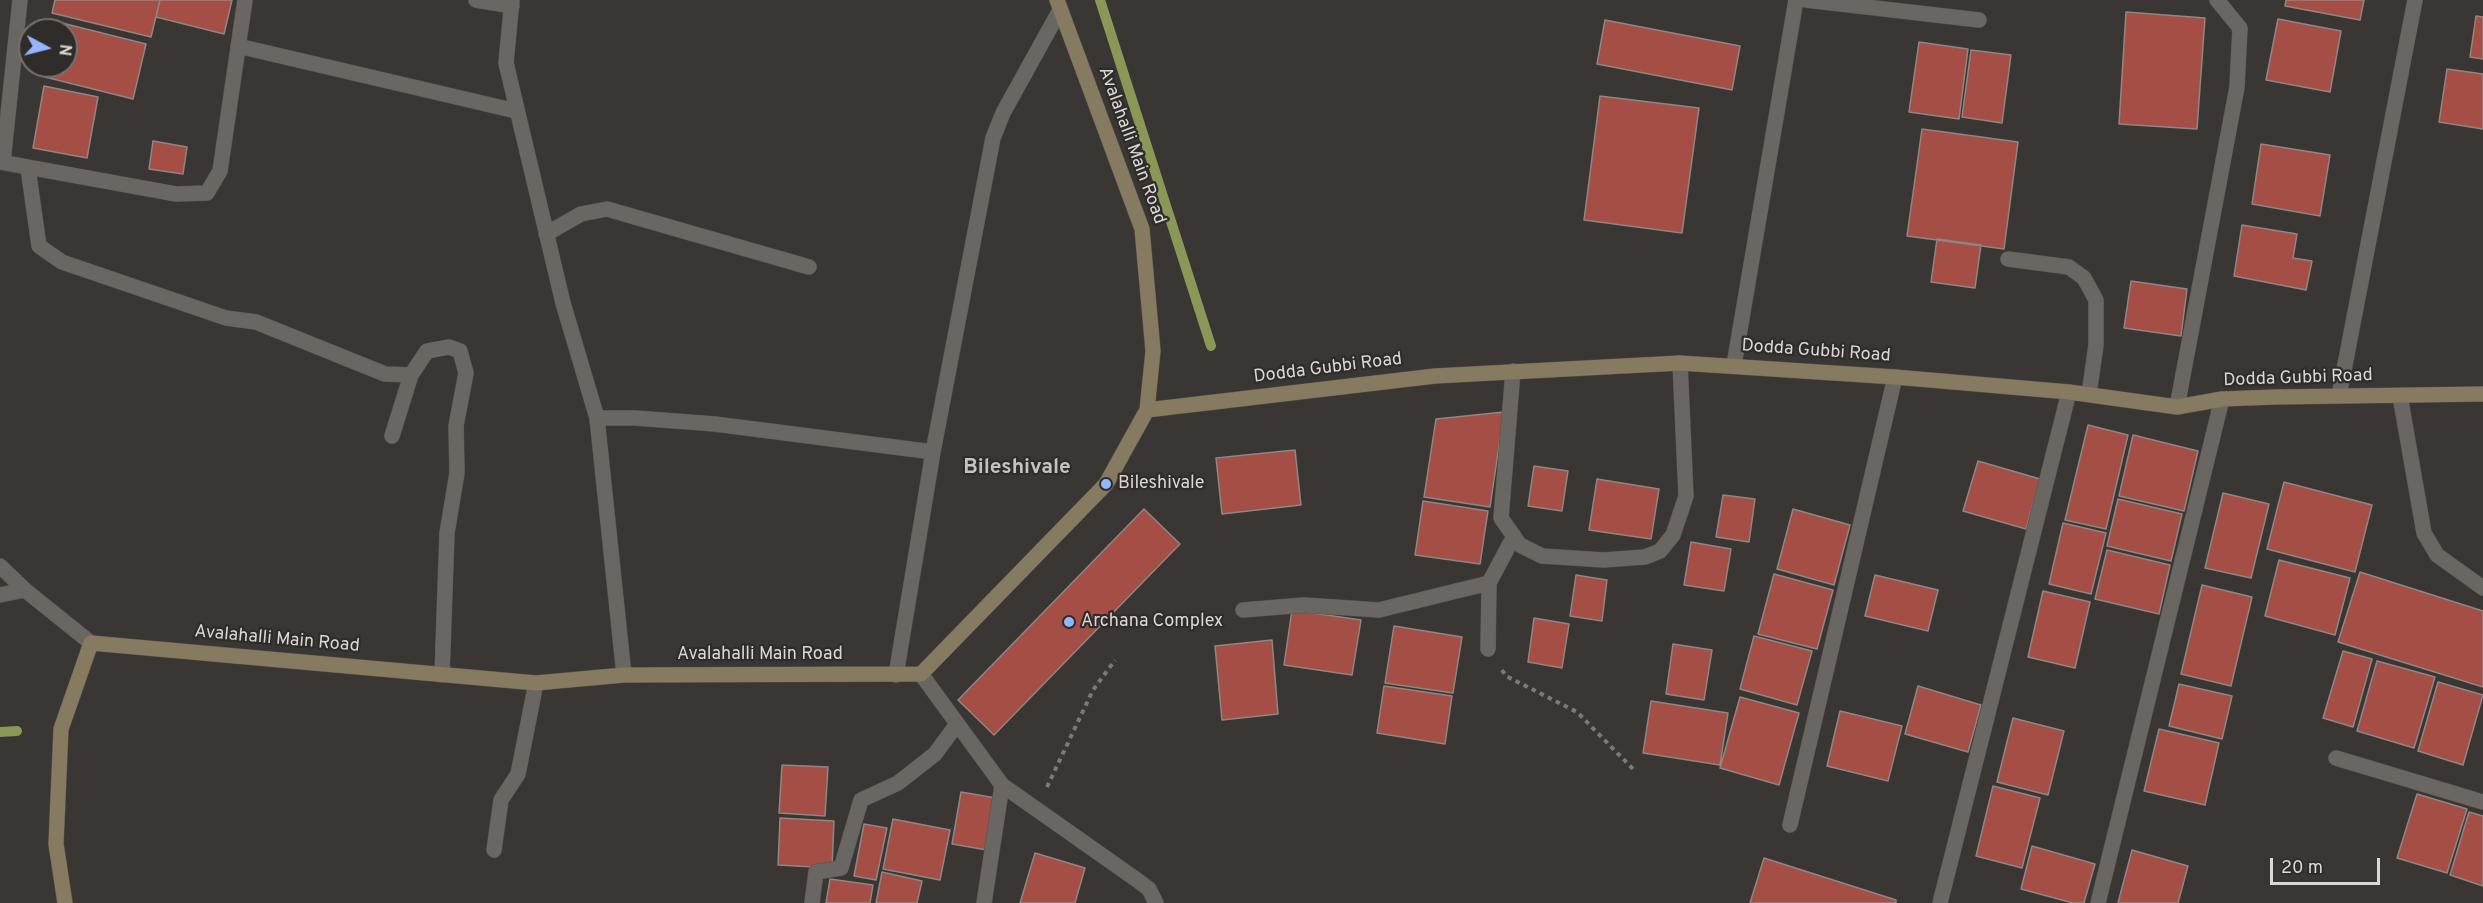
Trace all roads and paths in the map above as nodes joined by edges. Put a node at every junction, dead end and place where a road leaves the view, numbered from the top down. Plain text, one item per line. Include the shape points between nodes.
1 (20, 0) edge
2 (245, 0) edge
3 (476, 0) edge
4 (1796, 0) edge
5 (1806, 0) edge
6 (2217, 0) edge
7 (2415, 0) edge
8 (512, 3) edge
9 (1059, 5) edge
10 (1979, 20) dead end
11 (238, 46) junction
12 (516, 111) junction
13 (1, 162) edge
14 (28, 168) junction
15 (546, 234) junction
16 (2007, 259) dead end
17 (809, 267) dead end
18 (1680, 363) junction
19 (1734, 365) junction
20 (1513, 371) junction
21 (411, 375) junction
22 (1895, 377) junction
23 (2069, 392) junction
24 (2089, 394) junction
25 (2483, 394) edge
26 (2338, 396) junction
27 (2400, 396) junction
28 (2222, 399) junction
29 (2177, 407) junction
30 (1147, 410) junction
31 (597, 418) junction
32 (392, 436) dead end
33 (933, 452) junction
34 (1514, 536) junction
35 (0, 566) edge
36 (1489, 583) junction
37 (2483, 588) edge
38 (25, 590) junction
39 (0, 595) edge
40 (1243, 610) dead end
41 (92, 643) junction
42 (1488, 649) joint
43 (1115, 660) dead end
44 (921, 674) junction
45 (442, 675) junction
46 (624, 675) junction
47 (896, 675) junction
48 (536, 683) junction
49 (957, 724) junction
50 (2336, 758) dead end
51 (1635, 771) dead end
52 (1002, 785) junction
53 (2483, 802) edge
54 (1037, 809) junction
55 (1790, 825) dead end
56 (495, 850) dead end
57 (65, 903) edge
58 (812, 903) edge
59 (984, 903) edge
60 (1156, 903) edge
61 (1940, 903) edge
62 (2098, 903) edge

1 - 13 street
2 - 11 street
3 - 8 street
4 - 19 street
5 - 10 street
6 - 29 street via 2240,28 2237,87
7 - 26 street
8 - 12 street via 506,63
9 - 30 main road, Avalahalli Main Road via 1142,228 1153,351
9 - 33 street via 993,138
11 - 12 street
11 - 14 street via 220,171 207,193 177,194
12 - 15 street
13 - 14 street
14 - 21 street via 39,246 62,262 226,318 256,322 385,374
15 - 17 street via 580,214 607,209
15 - 31 street
16 - 24 street via 2069,267 2084,278 2096,300 2096,345
18 - 19 main road, Dodda Gubbi Road
18 - 20 main road, Dodda Gubbi Road
18 - 34 street via 1686,496 1673,535 1660,551 1604,560 1542,556 1520,545
19 - 22 main road, Dodda Gubbi Road
20 - 30 main road, Dodda Gubbi Road via 1435,376
20 - 34 street via 1502,518
21 - 32 street
21 - 45 street via 427,351 450,347 460,351 466,374 456,426 457,473 447,533
22 - 23 main road, Dodda Gubbi Road
22 - 55 street
23 - 24 main road, Dodda Gubbi Road
23 - 61 street
24 - 29 main road, Dodda Gubbi Road
25 - 27 main road, Dodda Gubbi Road
26 - 27 main road, Dodda Gubbi Road
26 - 28 main road, Dodda Gubbi Road
27 - 37 street via 2424,532 2438,555
28 - 29 main road, Dodda Gubbi Road
28 - 62 street
30 - 44 main road, Avalahalli Main Road via 1106,484
31 - 33 street via 715,424
31 - 46 street
33 - 47 street
34 - 36 street
35 - 38 street
36 - 40 street via 1379,610 1304,605
36 - 42 street
38 - 39 street
38 - 41 street
41 - 45 main road, Avalahalli Main Road
41 - 57 main road via 61,729 56,844
42 - 51 path via 1506,676 1577,712
43 - 54 path via 1093,690
44 - 47 main road, Avalahalli Main Road
44 - 49 street
45 - 48 main road, Avalahalli Main Road
46 - 47 main road, Avalahalli Main Road
46 - 48 main road, Avalahalli Main Road
48 - 56 street via 518,774 501,800
49 - 52 street
49 - 58 street via 935,754 898,783 861,800 841,868 816,872
50 - 53 street
52 - 54 street
52 - 59 street
54 - 60 street via 1149,889

